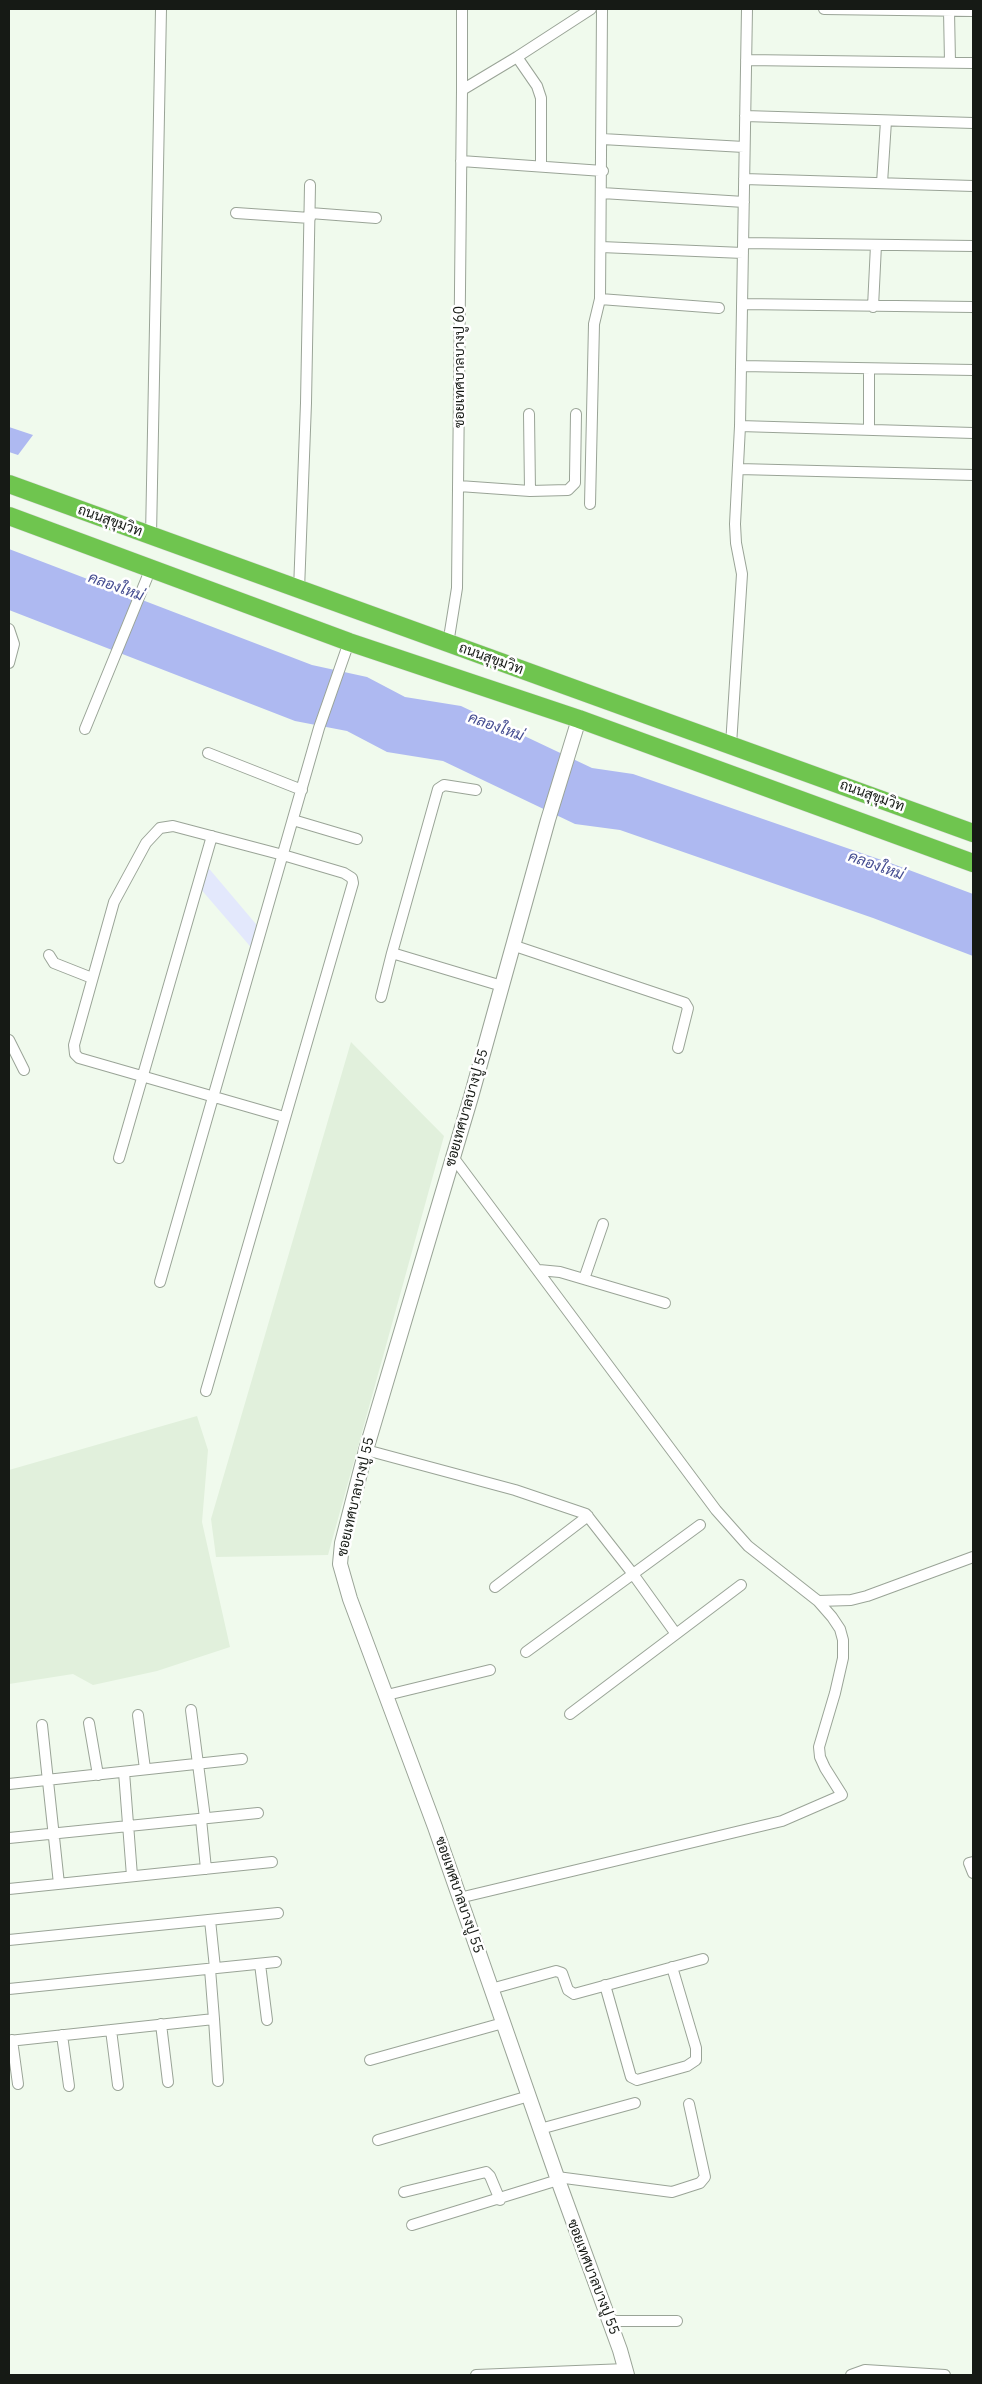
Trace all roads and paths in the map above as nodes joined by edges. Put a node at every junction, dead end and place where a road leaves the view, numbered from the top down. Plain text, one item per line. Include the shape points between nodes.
1 (161, 9) edge
2 (462, 9) edge
3 (592, 9) edge
4 (602, 9) edge
5 (747, 9) edge
6 (824, 9) edge
7 (949, 11) junction
8 (973, 11) edge
9 (518, 57) junction
10 (746, 60) junction
11 (950, 62) junction
12 (973, 63) edge
13 (462, 90) junction
14 (745, 116) junction
15 (886, 121) junction
16 (973, 124) edge
17 (602, 139) junction
18 (744, 147) junction
19 (461, 161) junction
20 (541, 166) junction
21 (603, 171) junction
22 (744, 179) junction
23 (882, 183) junction
24 (310, 184) dead end
25 (973, 186) edge
26 (602, 193) junction
27 (744, 202) junction
28 (236, 213) dead end
29 (310, 216) junction
30 (376, 218) dead end
31 (876, 245) junction
32 (973, 246) edge
33 (601, 247) junction
34 (743, 248) junction
35 (600, 300) junction
36 (742, 304) junction
37 (873, 306) junction
38 (719, 308) dead end
39 (973, 308) edge
40 (741, 366) junction
41 (869, 369) junction
42 (973, 370) edge
43 (529, 414) dead end
44 (576, 414) dead end
45 (740, 426) junction
46 (869, 429) junction
47 (973, 432) edge
48 (739, 468) junction
49 (973, 475) edge
50 (9, 484) edge
51 (459, 486) junction
52 (530, 491) junction
53 (590, 504) dead end
54 (9, 516) edge
55 (151, 536) junction
56 (151, 568) junction
57 (299, 590) junction
58 (9, 629) edge
59 (349, 642) junction
60 (448, 644) junction
61 (9, 663) edge
62 (579, 719) junction
63 (85, 729) dead end
64 (731, 745) junction
65 (208, 753) dead end
66 (302, 790) junction
67 (476, 790) dead end
68 (887, 802) junction
69 (293, 820) junction
70 (878, 829) junction
71 (973, 833) edge
72 (212, 836) junction
73 (357, 840) dead end
74 (283, 855) junction
75 (973, 863) edge
76 (515, 946) junction
77 (392, 953) junction
78 (49, 955) dead end
79 (92, 978) junction
80 (502, 986) junction
81 (381, 997) dead end
82 (10, 1046) edge
83 (678, 1048) dead end
84 (24, 1070) dead end
85 (143, 1076) junction
86 (213, 1096) junction
87 (284, 1117) junction
88 (453, 1157) junction
89 (119, 1158) dead end
90 (603, 1224) dead end
91 (539, 1270) junction
92 (584, 1279) junction
93 (160, 1282) dead end
94 (665, 1303) dead end
95 (206, 1391) dead end
96 (366, 1450) junction
97 (588, 1516) junction
98 (700, 1525) dead end
99 (973, 1557) edge
100 (633, 1574) junction
101 (741, 1585) dead end
102 (495, 1587) dead end
103 (818, 1601) junction
104 (676, 1634) junction
105 (526, 1652) dead end
106 (490, 1670) dead end
107 (387, 1695) junction
108 (191, 1710) dead end
109 (570, 1714) dead end
110 (138, 1715) dead end
111 (89, 1722) dead end
112 (42, 1724) dead end
113 (242, 1760) dead end
114 (197, 1765) junction
115 (145, 1769) junction
116 (124, 1772) junction
117 (98, 1775) junction
118 (49, 1780) junction
119 (9, 1784) edge
120 (258, 1813) dead end
121 (203, 1819) junction
122 (128, 1826) junction
123 (54, 1834) junction
124 (9, 1838) edge
125 (272, 1862) dead end
126 (973, 1862) edge
127 (206, 1869) junction
128 (973, 1873) edge
129 (132, 1876) junction
130 (59, 1884) junction
131 (9, 1889) edge
132 (459, 1898) junction
133 (278, 1913) dead end
134 (210, 1920) junction
135 (9, 1940) edge
136 (703, 1959) dead end
137 (276, 1962) dead end
138 (260, 1964) junction
139 (672, 1967) junction
140 (212, 1969) junction
141 (605, 1985) junction
142 (9, 1989) edge
143 (491, 1989) junction
144 (214, 2019) junction
145 (268, 2020) dead end
146 (503, 2023) junction
147 (161, 2024) junction
148 (111, 2030) junction
149 (62, 2035) junction
150 (10, 2041) edge
151 (370, 2060) dead end
152 (168, 2082) dead end
153 (218, 2082) dead end
154 (18, 2084) dead end
155 (118, 2085) dead end
156 (69, 2086) dead end
157 (529, 2096) junction
158 (635, 2103) dead end
159 (689, 2104) dead end
160 (540, 2130) junction
161 (378, 2140) dead end
162 (557, 2179) junction
163 (404, 2192) dead end
164 (500, 2200) junction
165 (412, 2225) dead end
166 (610, 2321) junction
167 (678, 2321) dead end
168 (627, 2372) edge
169 (570, 2373) edge
170 (513, 2374) edge
171 (476, 2375) edge
172 (851, 2375) edge
173 (945, 2375) edge

1 - 55 street
2 - 13 street, ซอยเทศบาลบางปู 60
3 - 9 street
4 - 17 street
5 - 10 street
6 - 7 street
7 - 8 street
7 - 11 street
9 - 13 street
9 - 20 street via 541,98
10 - 11 street
10 - 14 street
11 - 12 street
13 - 19 street, ซอยเทศบาลบางปู 60
14 - 15 street
14 - 18 street
15 - 16 street
15 - 23 street
17 - 18 street
17 - 21 street
18 - 22 street
19 - 20 street
19 - 51 street, ซอยเทศบาลบางปู 60
20 - 21 street
21 - 26 street
22 - 23 street
22 - 27 street
23 - 25 street
24 - 29 street
26 - 27 street
26 - 33 street
27 - 34 street
28 - 29 street
29 - 30 street
29 - 57 street
31 - 32 street
31 - 34 street
31 - 37 street
33 - 34 street
33 - 35 street
34 - 36 street
35 - 38 street
35 - 53 street via 594,324
36 - 37 street
36 - 40 street
37 - 39 street
40 - 41 street
40 - 45 street
41 - 42 street
41 - 46 street
43 - 52 street
44 - 52 street via 575,483 564,491
45 - 46 street
45 - 48 street
46 - 47 street
48 - 49 street
48 - 64 street via 736,543 742,574
50 - 55 highway, ถนนสุขุมวิท
51 - 52 street
51 - 60 street, ซอยเทศบาลบางปู 60 via 457,588
54 - 56 highway, ถนนสุขุมวิท
55 - 57 highway, ถนนสุขุมวิท
56 - 59 highway, ถนนสุขุมวิท
56 - 63 street
57 - 60 highway, ถนนสุขุมวิท
58 - 61 street via 14,644
59 - 62 highway, ถนนสุขุมวิท
59 - 66 street via 319,728
60 - 64 highway, ถนนสุขุมวิท
62 - 70 highway, ถนนสุขุมวิท
62 - 76 street, ซอยเทศบาลบางปู 55
64 - 68 highway, ถนนสุขุมวิท
65 - 66 street
66 - 69 street
67 - 77 street via 444,785 438,789
68 - 70 highway
68 - 71 highway, ถนนสุขุมวิท
69 - 73 street
69 - 74 street
70 - 75 highway, ถนนสุขุมวิท
72 - 74 street
72 - 79 street via 173,826 160,828 146,843 118,892
72 - 85 street
74 - 86 street
74 - 87 street via 344,873 352,878 353,883
76 - 80 street, ซอยเทศบาลบางปู 55
76 - 83 street via 685,1003 688,1008
77 - 80 street
77 - 81 street
78 - 79 street via 54,962
79 - 85 street via 74,1045 75,1054 79,1058
80 - 88 street, ซอยเทศบาลบางปู 55
82 - 84 street
85 - 86 street
85 - 89 street
86 - 87 street
86 - 93 street
87 - 95 street
88 - 91 street
88 - 96 street, ซอยเทศบาลบางปู 55
90 - 92 street
91 - 92 street
91 - 103 street via 733,1530 748,1546
92 - 94 street
96 - 97 street via 515,1490
96 - 107 street, ซอยเทศบาลบางปู 55 via 342,1543 340,1564
97 - 100 street
97 - 102 street
98 - 100 street
99 - 103 street via 867,1596
100 - 104 street
100 - 105 street
101 - 104 street
103 - 132 street via 840,1629 842,1640 835,1693 819,1747 825,1768 842,1795 782,1821
104 - 109 street
106 - 107 street
107 - 132 street, ซอยเทศบาลบางปู 55
108 - 114 street
110 - 115 street
111 - 117 street
112 - 118 street
113 - 114 street
114 - 115 street
114 - 121 street
115 - 116 street
116 - 117 street
116 - 122 street
117 - 118 street
118 - 119 street
118 - 123 street
120 - 121 street
121 - 122 street
121 - 127 street
122 - 123 street
122 - 129 street
123 - 124 street
123 - 130 street
125 - 127 street
126 - 128 street via 968,1863
127 - 129 street
129 - 130 street
130 - 131 street
132 - 143 street, ซอยเทศบาลบางปู 55
133 - 134 street
134 - 135 street
134 - 140 street
136 - 139 street
137 - 138 street
138 - 140 street
138 - 145 street
139 - 141 street
139 - 141 street via 696,2055 692,2063 678,2069 637,2080 631,2077
140 - 142 street
140 - 144 street
141 - 143 street via 574,1994 568,1990 562,1973 556,1971
143 - 146 street, ซอยเทศบาลบางปู 55
144 - 147 street
144 - 153 street
146 - 151 street
146 - 157 street, ซอยเทศบาลบางปู 55
147 - 148 street
147 - 152 street
148 - 149 street
148 - 155 street
149 - 150 street
149 - 156 street
150 - 154 street
157 - 160 street, ซอยเทศบาลบางปู 55
157 - 161 street
158 - 160 street
159 - 162 street via 705,2177 700,2183 672,2192
160 - 162 street, ซอยเทศบาลบางปู 55
162 - 164 street
162 - 166 street, ซอยเทศบาลบางปู 55
163 - 164 street via 486,2172
164 - 165 street
166 - 167 street
166 - 168 street, ซอยเทศบาลบางปู 55
168 - 169 street
169 - 170 street
170 - 171 street
172 - 173 street via 865,2370

